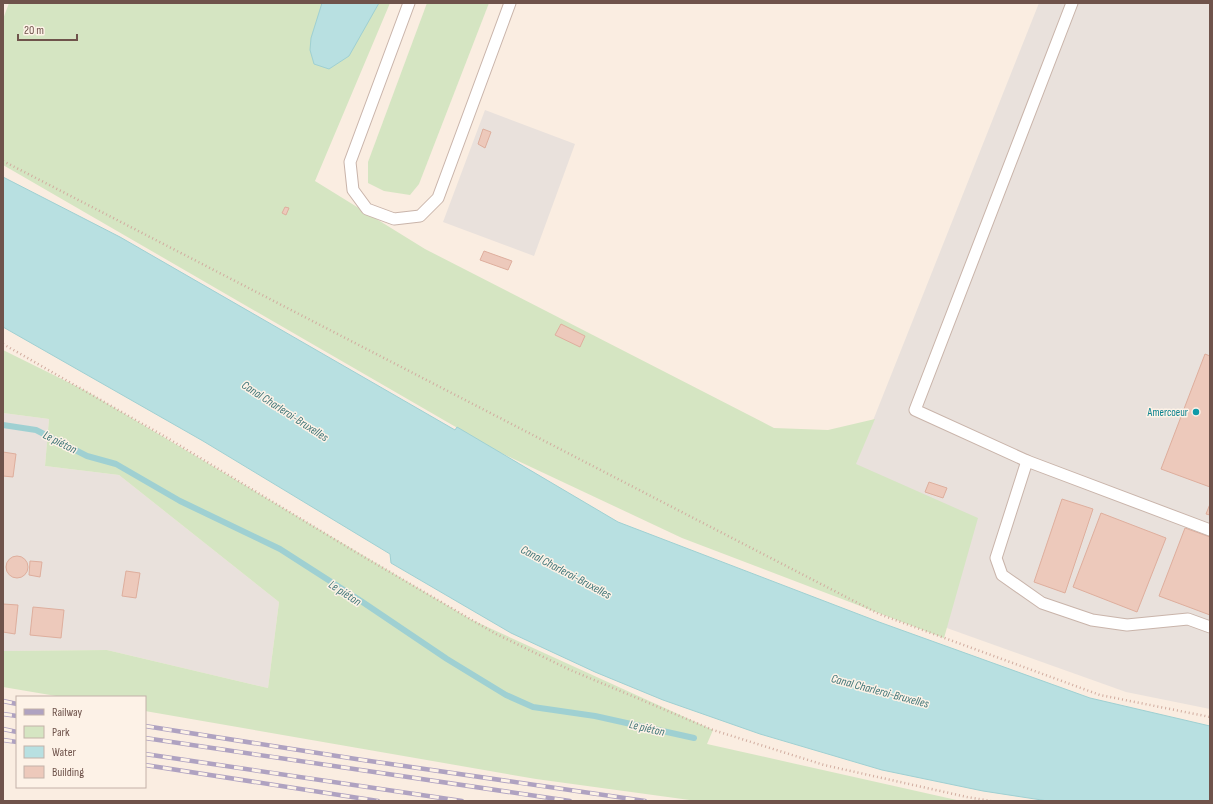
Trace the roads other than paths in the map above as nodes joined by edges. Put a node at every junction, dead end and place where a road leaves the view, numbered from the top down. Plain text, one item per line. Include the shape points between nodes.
1 (409, 3) edge
2 (510, 3) edge
3 (1072, 3) edge
4 (1027, 461) junction
5 (1210, 530) edge
6 (1210, 627) edge

1 - 2 lane via 350,162 353,190 367,209 394,219 420,216 438,198
3 - 4 lane via 914,410
4 - 5 lane
4 - 6 lane via 996,558 1002,575 1042,603 1092,620 1127,625 1188,619

